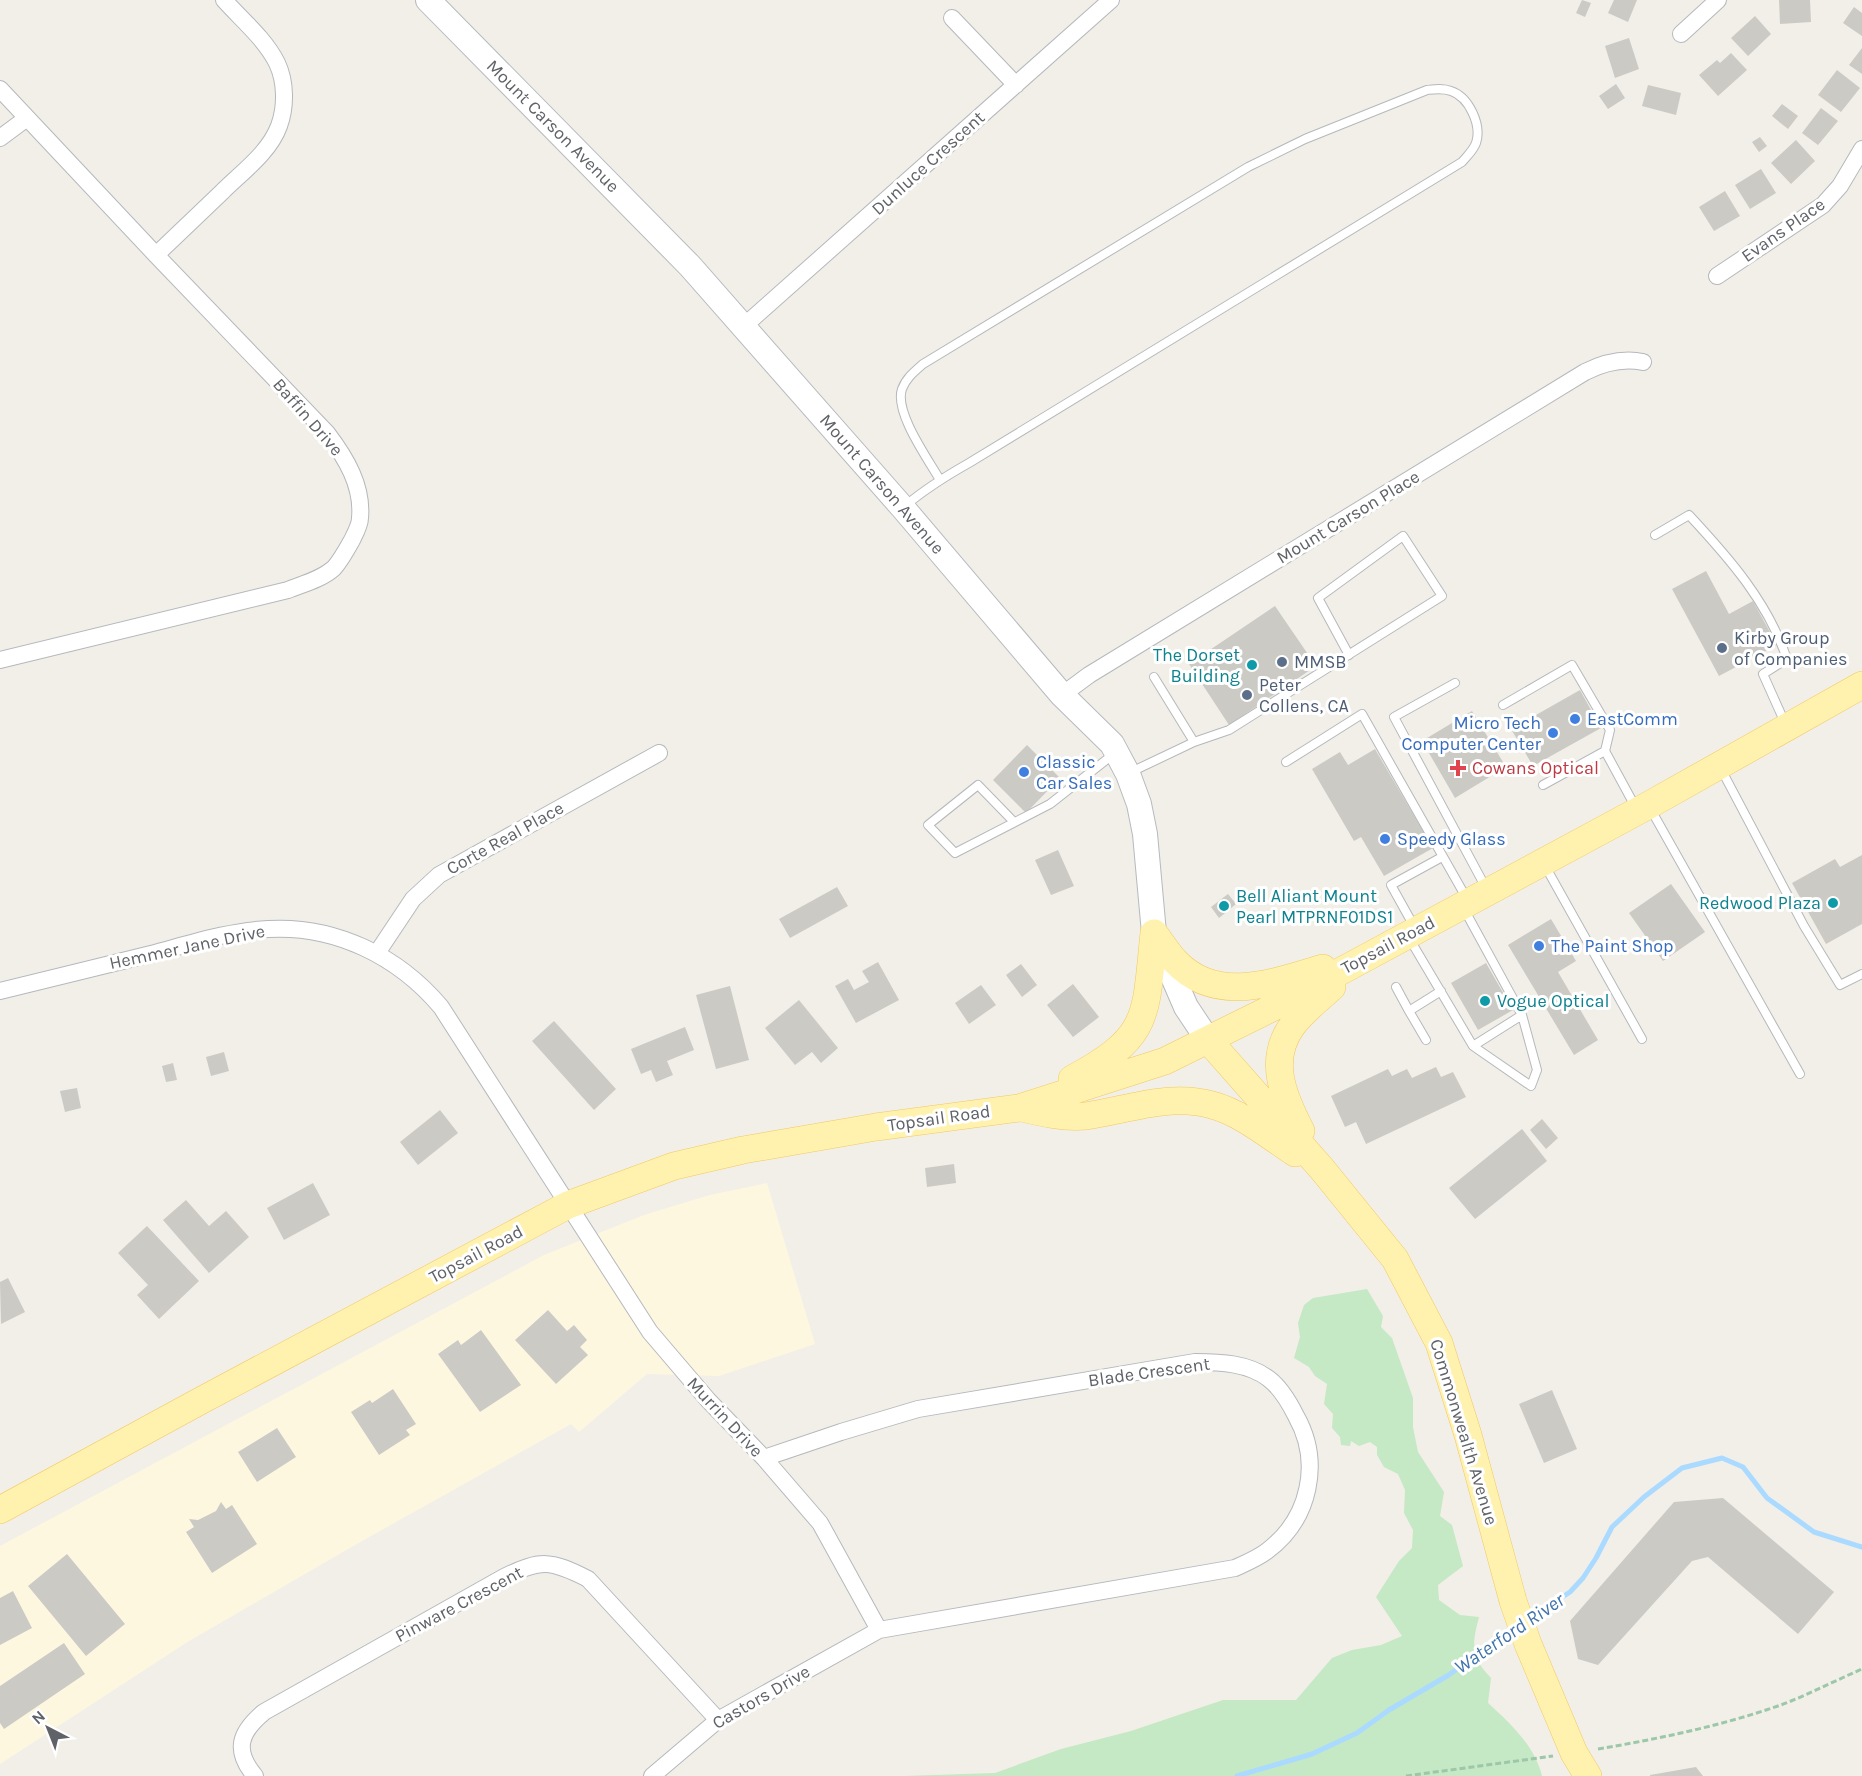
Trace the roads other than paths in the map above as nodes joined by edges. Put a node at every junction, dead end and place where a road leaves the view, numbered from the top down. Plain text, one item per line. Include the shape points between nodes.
1 (224, 0) edge
2 (428, 0) edge
3 (1111, 0) edge
4 (1718, 0) edge
5 (952, 18) dead end
6 (1681, 34) dead end
7 (1016, 85) junction
8 (0, 89) edge
9 (27, 118) junction
10 (0, 138) edge
11 (1862, 149) edge
12 (156, 255) junction
13 (1718, 276) dead end
14 (744, 326) junction
15 (1643, 362) dead end
16 (940, 480) junction
17 (903, 508) junction
18 (1655, 535) dead end
19 (1349, 655) junction
20 (0, 660) edge
21 (1154, 677) dead end
22 (1455, 683) dead end
23 (1862, 685) edge
24 (1062, 695) junction
25 (1503, 705) dead end
26 (1787, 729) junction
27 (1194, 742) junction
28 (1605, 751) junction
29 (1116, 752) junction
30 (659, 753) dead end
31 (1286, 762) dead end
32 (1719, 766) junction
33 (1128, 774) junction
34 (1543, 785) dead end
35 (1643, 808) junction
36 (1014, 822) junction
37 (1442, 857) junction
38 (1542, 861) junction
39 (1473, 899) junction
40 (1412, 932) junction
41 (1154, 933) junction
42 (377, 953) junction
43 (1367, 957) junction
44 (1862, 974) edge
45 (1396, 987) dead end
46 (0, 991) edge
47 (1442, 991) junction
48 (1409, 1011) junction
49 (1522, 1015) junction
50 (1642, 1039) dead end
51 (1208, 1040) junction
52 (1426, 1040) dead end
53 (1473, 1046) junction
54 (1800, 1074) dead end
55 (1019, 1108) junction
56 (1322, 1169) junction
57 (568, 1204) junction
58 (764, 1458) junction
59 (0, 1510) edge
60 (879, 1630) junction
61 (718, 1720) junction
62 (1581, 1765) edge
63 (255, 1776) edge
64 (652, 1776) edge

1 - 12 street via 266,45 278,64 284,103 279,126 254,161
2 - 14 main road, Mount Carson Avenue via 664,238
3 - 7 street, Dunluce Crescent
4 - 6 street
5 - 7 street
7 - 14 street, Dunluce Crescent
8 - 9 street, Baffin Drive
9 - 10 street
9 - 12 street, Baffin Drive
11 - 13 street, Evans Place via 1840,186 1823,205
12 - 20 street, Baffin Drive via 343,453 353,472 360,520 348,548 333,568 312,581
14 - 17 main road, Mount Carson Avenue
15 - 24 street, Mount Carson Place via 1620,361 1585,372
16 - 16 lane via 1462,162 1472,152 1478,128 1462,98 1441,88 1427,90 1305,139 1248,167 923,364 909,376 900,402
16 - 17 lane
17 - 24 main road, Mount Carson Avenue
18 - 26 lane via 1689,515 1755,592 1787,659 1762,674
19 - 19 lane via 1442,596 1403,536 1318,598
19 - 27 lane via 1229,730
21 - 27 lane
22 - 39 lane via 1394,717
23 - 26 main road, Topsail Road
24 - 29 main road, Mount Carson Avenue
25 - 28 lane via 1572,665 1610,730
26 - 32 main road, Topsail Road
27 - 33 lane
28 - 34 lane
28 - 35 lane
29 - 33 main road, Mount Carson Avenue
29 - 36 lane via 1050,804
30 - 42 street, Corte Real Place via 439,875 413,899
31 - 37 lane via 1362,714
32 - 35 main road, Topsail Road
32 - 44 lane via 1840,985
33 - 41 main road, Mount Carson Avenue via 1145,834
35 - 38 main road, Topsail Road
35 - 54 lane
36 - 36 lane via 955,853 928,825 978,785
37 - 39 lane
37 - 40 lane via 1391,885
38 - 39 main road, Topsail Road
38 - 50 lane
39 - 40 main road, Topsail Road
39 - 49 lane
40 - 43 main road, Topsail Road
40 - 47 lane
41 - 43 main road via 1175,962 1193,977 1223,987 1261,985
41 - 51 main road, Mount Carson Avenue via 1186,1007
41 - 55 main road via 1148,992 1139,1027 1102,1063
42 - 46 street, Hemmer Jane Drive via 326,934 268,929 228,934
42 - 57 street, Hemmer Jane Drive via 417,982 441,1007
43 - 51 main road, Topsail Road
43 - 56 main road via 1302,1015 1283,1041 1281,1088
45 - 48 lane
47 - 48 lane
47 - 53 lane
48 - 52 lane
49 - 53 lane
49 - 53 lane via 1537,1070 1531,1086
51 - 55 main road, Topsail Road via 1144,1069
51 - 56 main road, Commonwealth Avenue
55 - 56 main road via 1059,1116 1084,1116 1154,1102 1209,1104 1228,1110
55 - 57 main road, Topsail Road via 743,1150 674,1166
56 - 62 main road, Commonwealth Avenue via 1395,1259 1439,1343 1513,1601
57 - 58 street, Murrin Drive via 650,1332
57 - 59 main road, Topsail Road
58 - 60 street, Murrin Drive via 820,1522
58 - 60 street, Blade Crescent via 918,1409 1195,1362 1233,1364 1270,1379 1302,1426 1310,1446 1303,1505 1280,1539 1250,1561 1235,1568
60 - 61 street, Castors Drive
61 - 63 street, Pinware Crescent via 588,1579 543,1562 504,1577 264,1712 250,1724 241,1740 243,1758
61 - 64 street, Castors Drive

